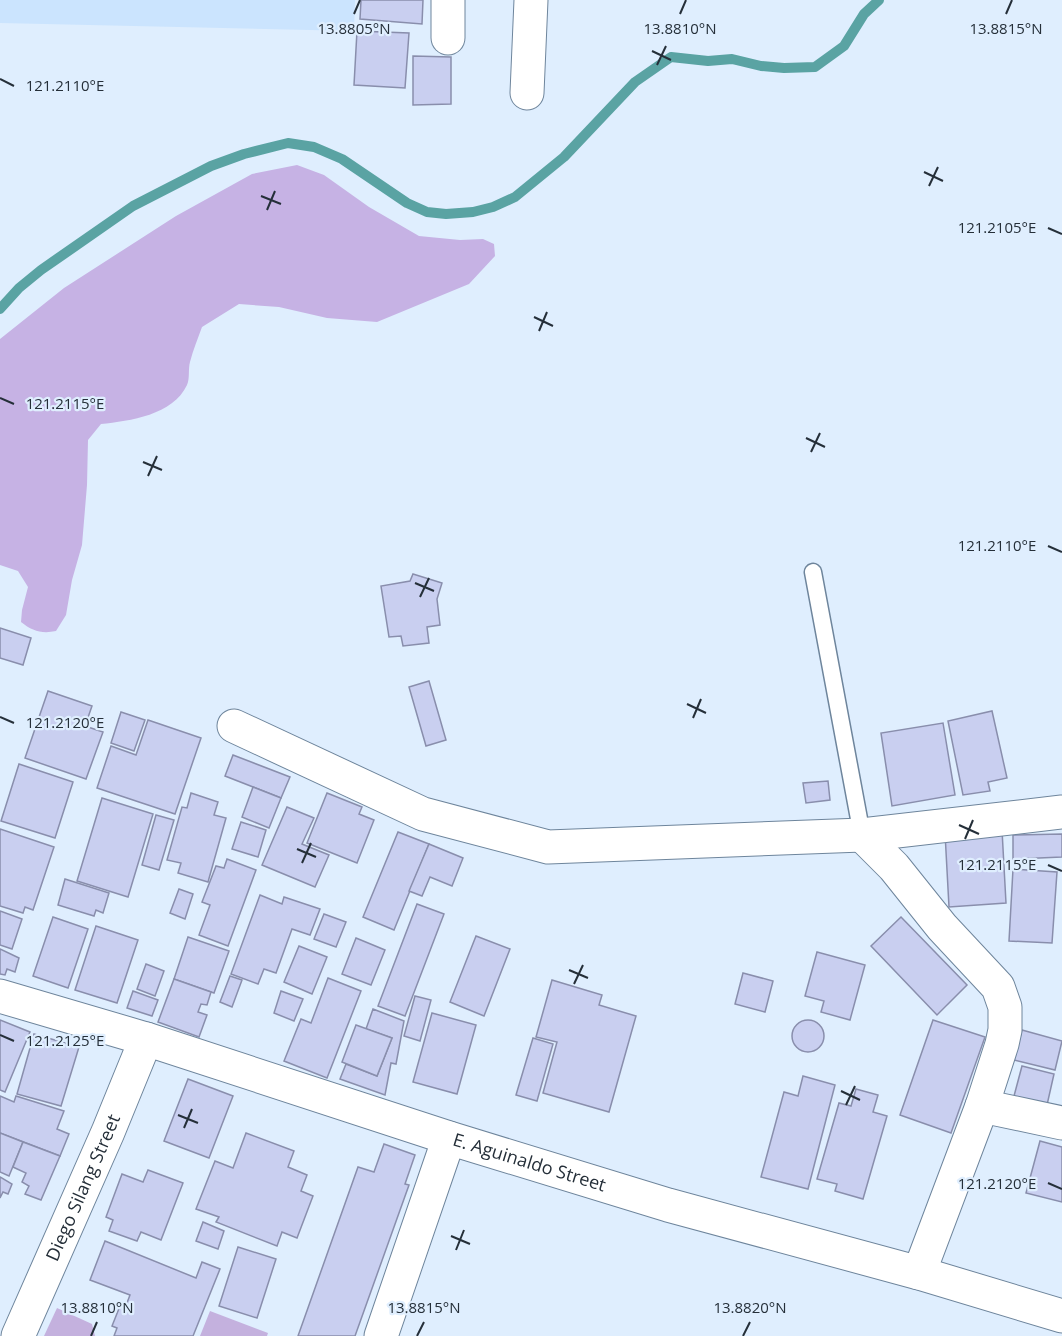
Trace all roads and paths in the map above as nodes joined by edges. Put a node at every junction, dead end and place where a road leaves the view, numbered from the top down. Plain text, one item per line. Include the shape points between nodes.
1 (448, 0) edge
2 (531, 0) edge
3 (448, 38) dead end
4 (527, 93) dead end
5 (813, 572) dead end
6 (234, 726) dead end
7 (1062, 812) edge
8 (862, 835) junction
9 (0, 996) edge
10 (146, 1040) junction
11 (982, 1106) junction
12 (1062, 1123) edge
13 (449, 1138) junction
14 (919, 1273) junction
15 (1062, 1316) edge
16 (18, 1336) edge
17 (381, 1336) edge

1 - 3 street
2 - 4 street
5 - 8 lane
6 - 8 street via 423,814 548,847
7 - 8 street
8 - 11 street via 894,867 1002,996 1005,1030
9 - 10 street, E. Aguinaldo Street
10 - 13 street, E. Aguinaldo Street
10 - 16 street, Diego Silang Street
11 - 12 street
11 - 14 street
13 - 14 street, E. Aguinaldo Street via 668,1205
13 - 17 street
14 - 15 street, E. Aguinaldo Street

